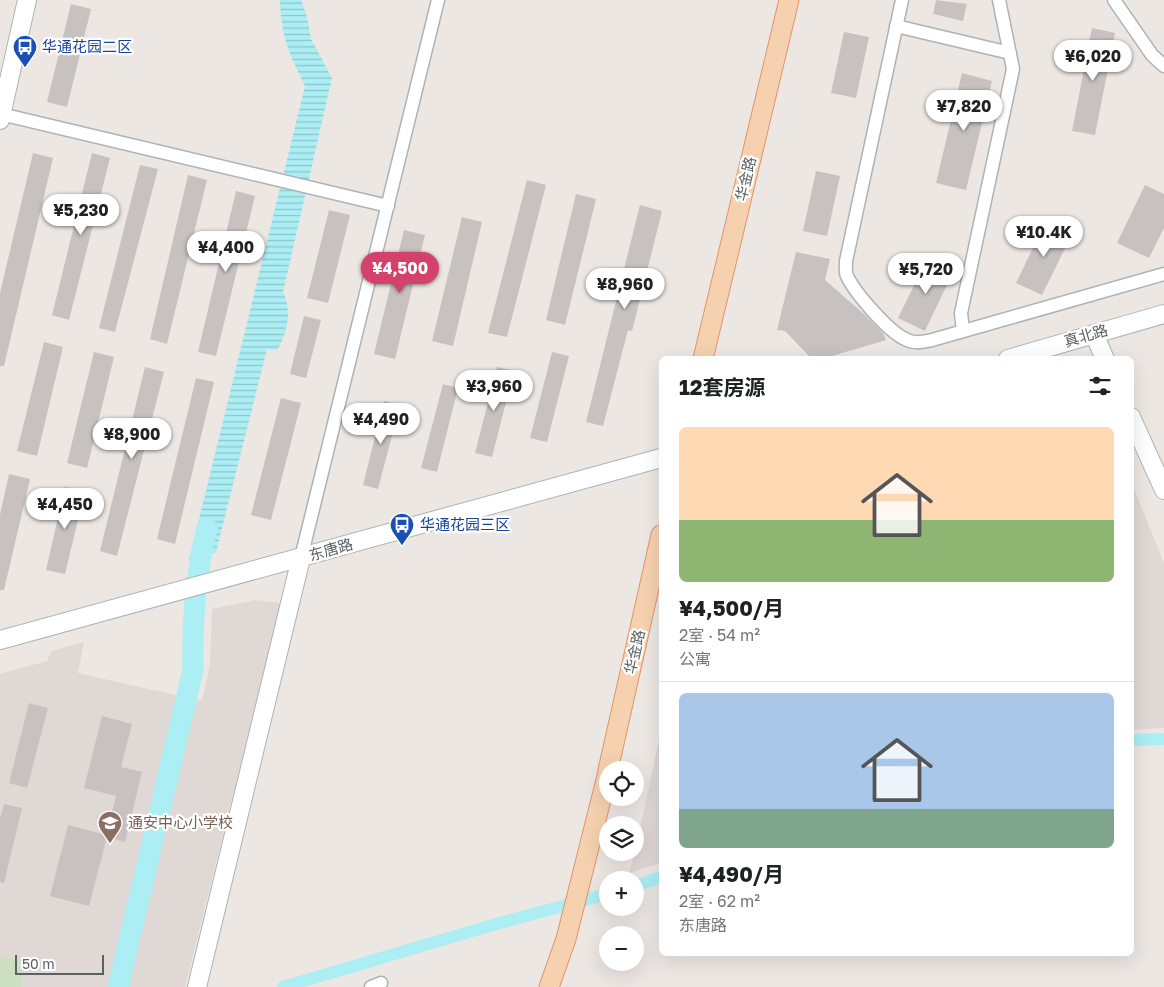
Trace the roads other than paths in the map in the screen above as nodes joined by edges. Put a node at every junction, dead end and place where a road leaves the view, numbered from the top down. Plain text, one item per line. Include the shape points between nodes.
1 (27, 0) edge
2 (438, 0) edge
3 (789, 0) edge
4 (902, 0) edge
5 (999, 0) edge
6 (1114, 0) edge
7 (896, 26) junction
8 (1010, 53) junction
9 (1164, 66) edge
10 (0, 116) edge
11 (388, 206) junction
12 (1164, 274) edge
13 (1164, 314) edge
14 (964, 331) junction
15 (1094, 334) junction
16 (704, 356) edge
17 (1018, 356) edge
18 (1104, 356) edge
19 (1134, 424) edge
20 (659, 459) edge
21 (1164, 490) edge
22 (659, 544) edge
23 (301, 558) junction
24 (0, 640) edge
25 (610, 761) edge
26 (600, 806) edge
27 (197, 987) edge
28 (549, 987) edge

1 - 10 street
2 - 11 street
3 - 16 main road, 华金路
4 - 7 street
5 - 8 street
6 - 9 street via 1152,55
7 - 8 street
7 - 14 street via 846,261 846,274 892,331 905,340 917,343
8 - 14 street via 1013,69 961,313
10 - 11 street
11 - 23 street
12 - 14 street
13 - 15 street, 真北路
15 - 17 street, 真北路
15 - 18 street
19 - 21 street
20 - 23 street, 东唐路
22 - 25 main road, 华金路
23 - 24 street, 东唐路
23 - 27 street
26 - 28 main road, 华金路 via 568,931

